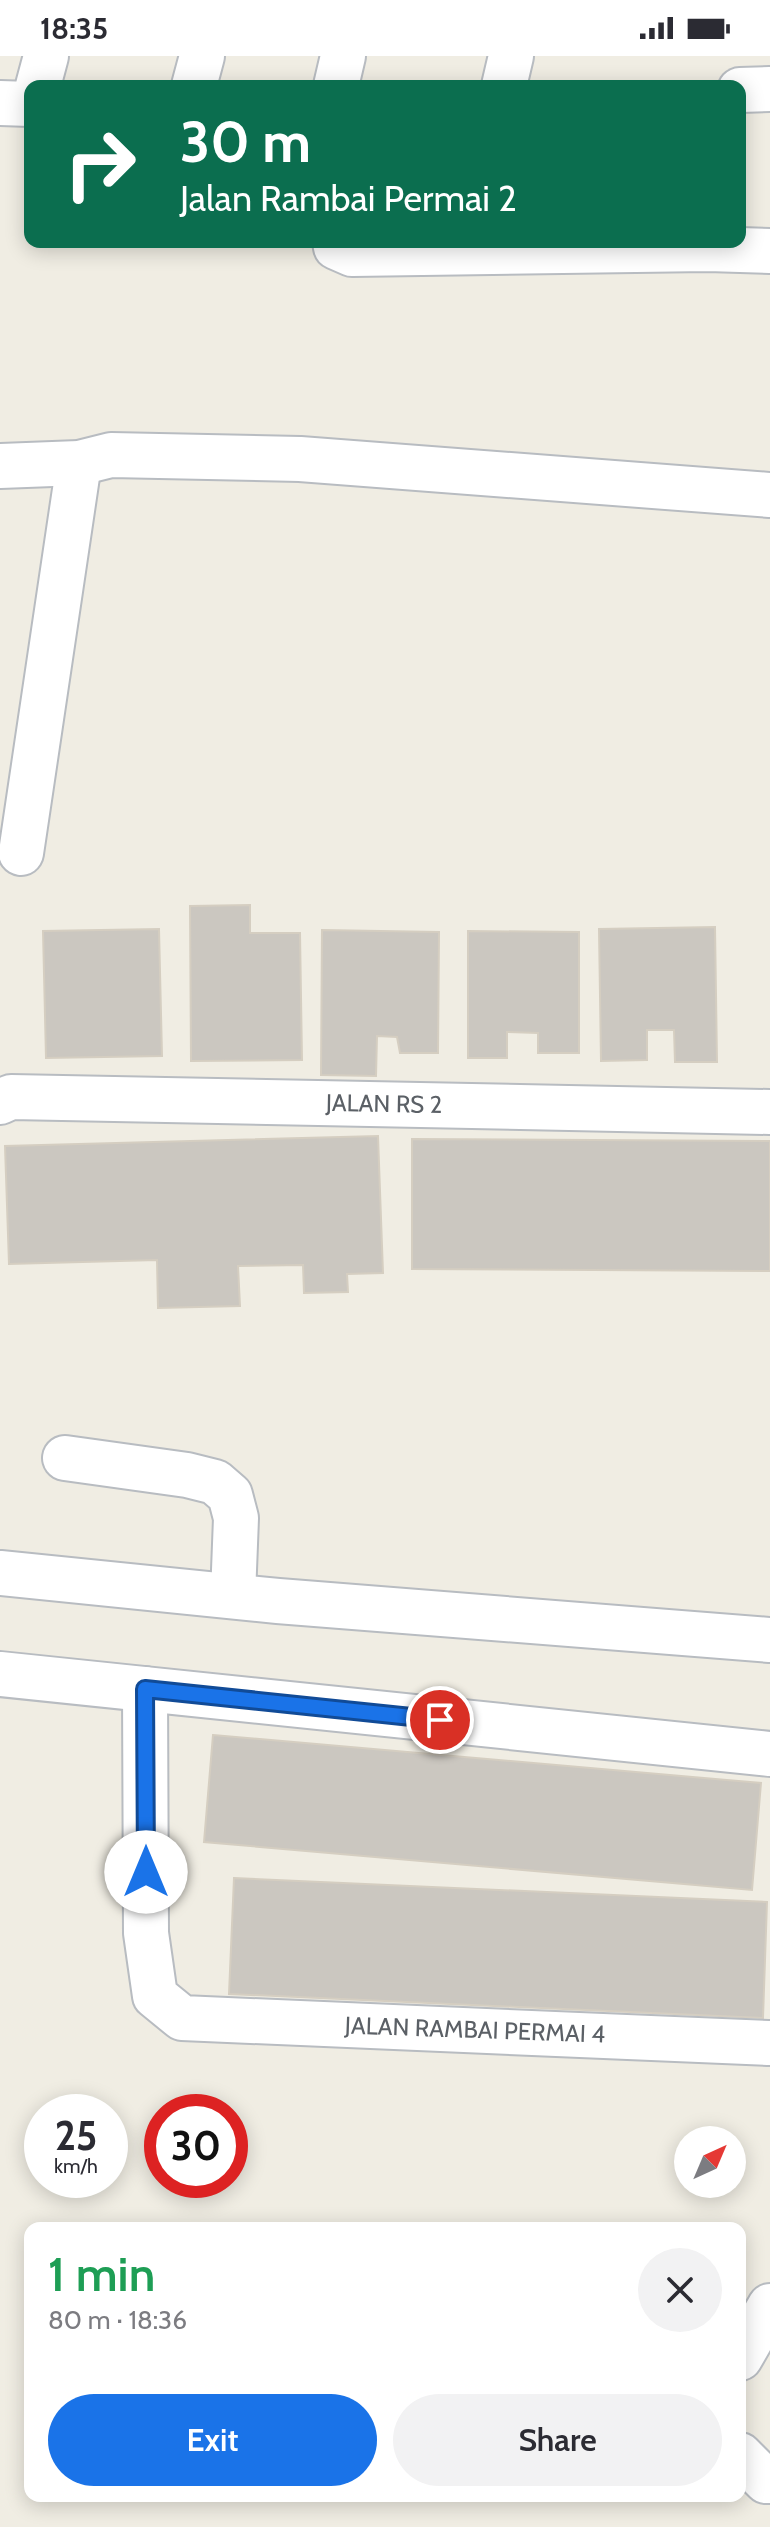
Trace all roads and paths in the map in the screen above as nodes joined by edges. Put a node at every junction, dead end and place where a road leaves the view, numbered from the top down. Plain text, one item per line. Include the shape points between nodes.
1 (46, 56) edge
2 (202, 56) edge
3 (343, 56) edge
4 (511, 56) edge
5 (40, 80) edge
6 (196, 80) edge
7 (337, 80) edge
8 (505, 80) edge
9 (770, 89) edge
10 (746, 90) edge
11 (0, 103) edge
12 (24, 104) edge
13 (338, 248) edge
14 (770, 251) edge
15 (79, 463) junction
16 (0, 466) edge
17 (770, 495) edge
18 (21, 853) dead end
19 (0, 1102) edge
20 (770, 1112) edge
21 (65, 1458) dead end
22 (0, 1573) edge
23 (233, 1596) junction
24 (770, 1640) edge
25 (0, 1674) edge
26 (145, 1689) junction
27 (770, 1754) edge
28 (768, 2043) edge
29 (770, 2306) edge
30 (746, 2348) edge
31 (746, 2461) edge
32 (770, 2481) edge

1 - 5 street
2 - 6 street
3 - 7 street
4 - 8 street
9 - 10 street
11 - 12 street
13 - 14 street via 352,254
15 - 16 street
15 - 17 street via 111,455 300,459
15 - 18 street
19 - 20 street, JALAN RS 2 via 11,1097
21 - 23 street via 215,1482 230,1495 236,1518
22 - 23 street
23 - 24 street
25 - 26 street
26 - 27 street
26 - 28 street, JALAN RAMBAI PERMAI 4 via 146,1933 155,1996 182,2018
29 - 30 street
31 - 32 street

